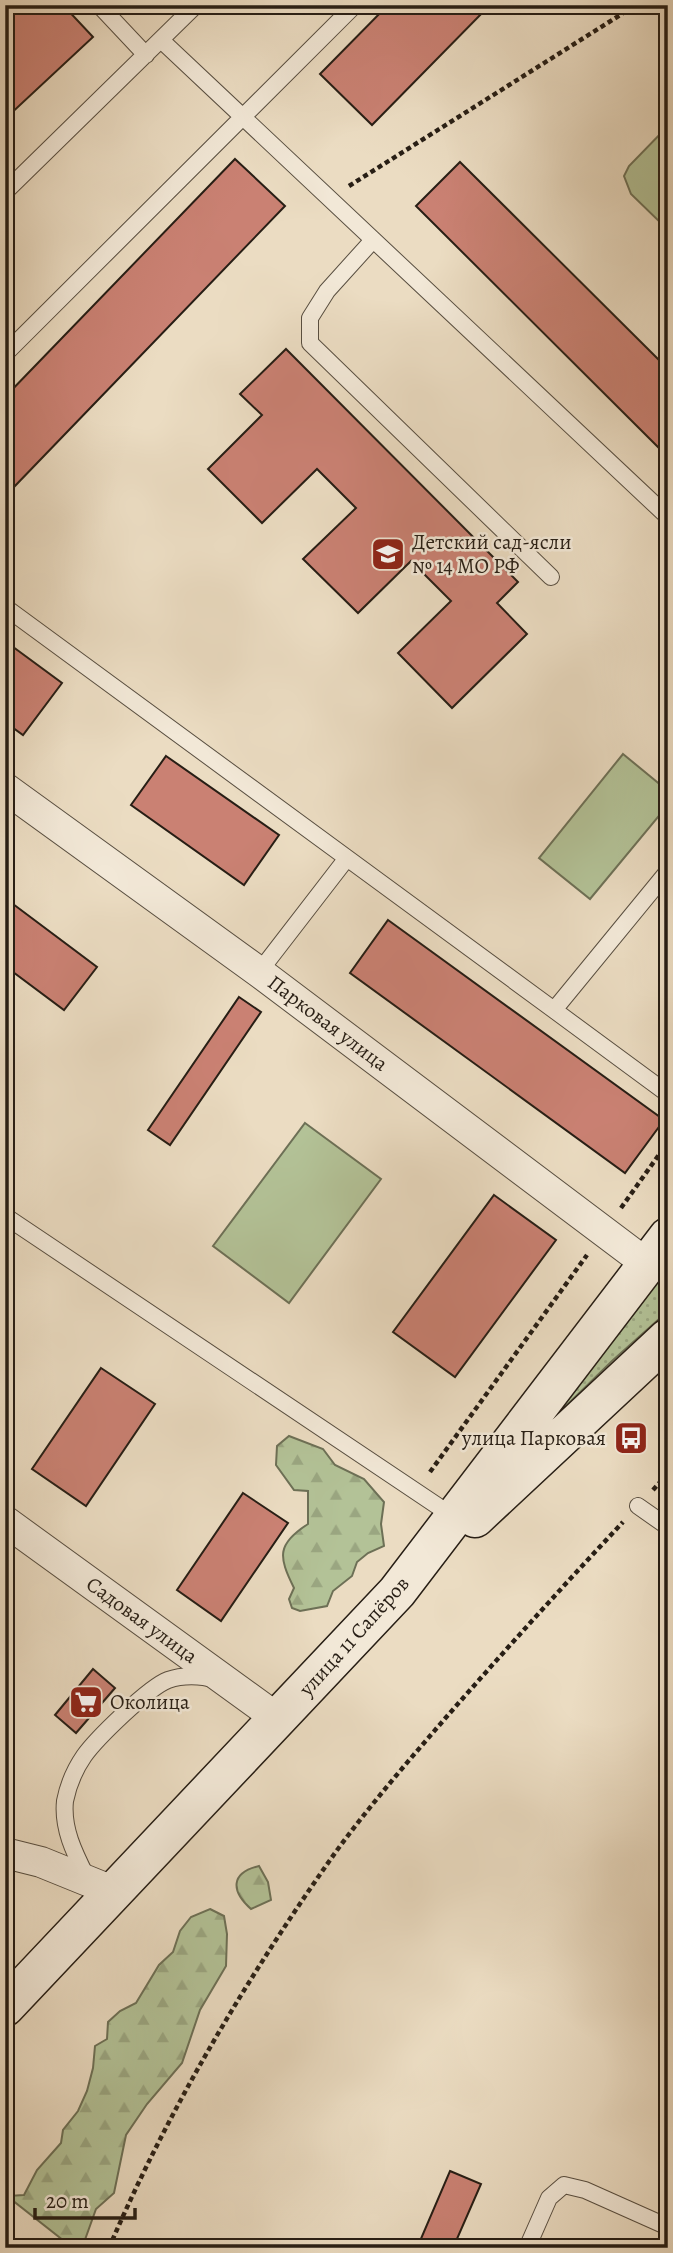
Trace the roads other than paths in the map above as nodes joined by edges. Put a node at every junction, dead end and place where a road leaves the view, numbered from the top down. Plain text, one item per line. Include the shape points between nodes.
1 (99, 5) edge
2 (196, 5) edge
3 (355, 5) edge
4 (161, 40) junction
5 (146, 55) junction
6 (242, 117) junction
7 (5, 192) edge
8 (373, 240) junction
9 (5, 354) edge
10 (668, 517) edge
11 (551, 577) dead end
12 (5, 607) edge
13 (5, 788) edge
14 (347, 858) junction
15 (668, 871) edge
16 (259, 972) junction
17 (554, 1010) junction
18 (668, 1094) edge
19 (5, 1216) edge
20 (657, 1250) edge
21 (668, 1338) edge
22 (638, 1506) road end
23 (454, 1517) junction
24 (5, 1521) edge
25 (668, 1527) edge
26 (397, 1592) junction
27 (234, 1687) junction
28 (278, 1719) junction
29 (5, 1853) edge
30 (101, 1886) junction
31 (5, 2007) edge
32 (668, 2227) edge
33 (527, 2248) edge

1 - 5 lane
2 - 4 lane
3 - 6 lane
4 - 5 lane
4 - 6 lane
5 - 7 lane
6 - 8 lane
6 - 9 lane
8 - 10 lane
8 - 11 lane via 327,291 310,318 310,343
12 - 14 lane
13 - 16 street, Парковая улица
14 - 16 lane
14 - 17 lane
15 - 17 lane
16 - 20 street, Парковая улица via 604,1232
17 - 18 lane
19 - 23 lane
20 - 23 main road, улица 11 Сапёров
21 - 26 main road
22 - 25 lane
23 - 26 main road, улица 11 Сапёров
24 - 27 street, Садовая улица
26 - 28 main road, улица 11 Сапёров
27 - 28 street, Садовая улица
27 - 30 lane via 190,1676 166,1681 144,1695 84,1756 65,1801 65,1823 72,1846
28 - 30 main road, улица 11 Сапёров
29 - 30 street
30 - 31 main road, улица 11 Сапёров
32 - 33 lane via 565,2185 550,2198

